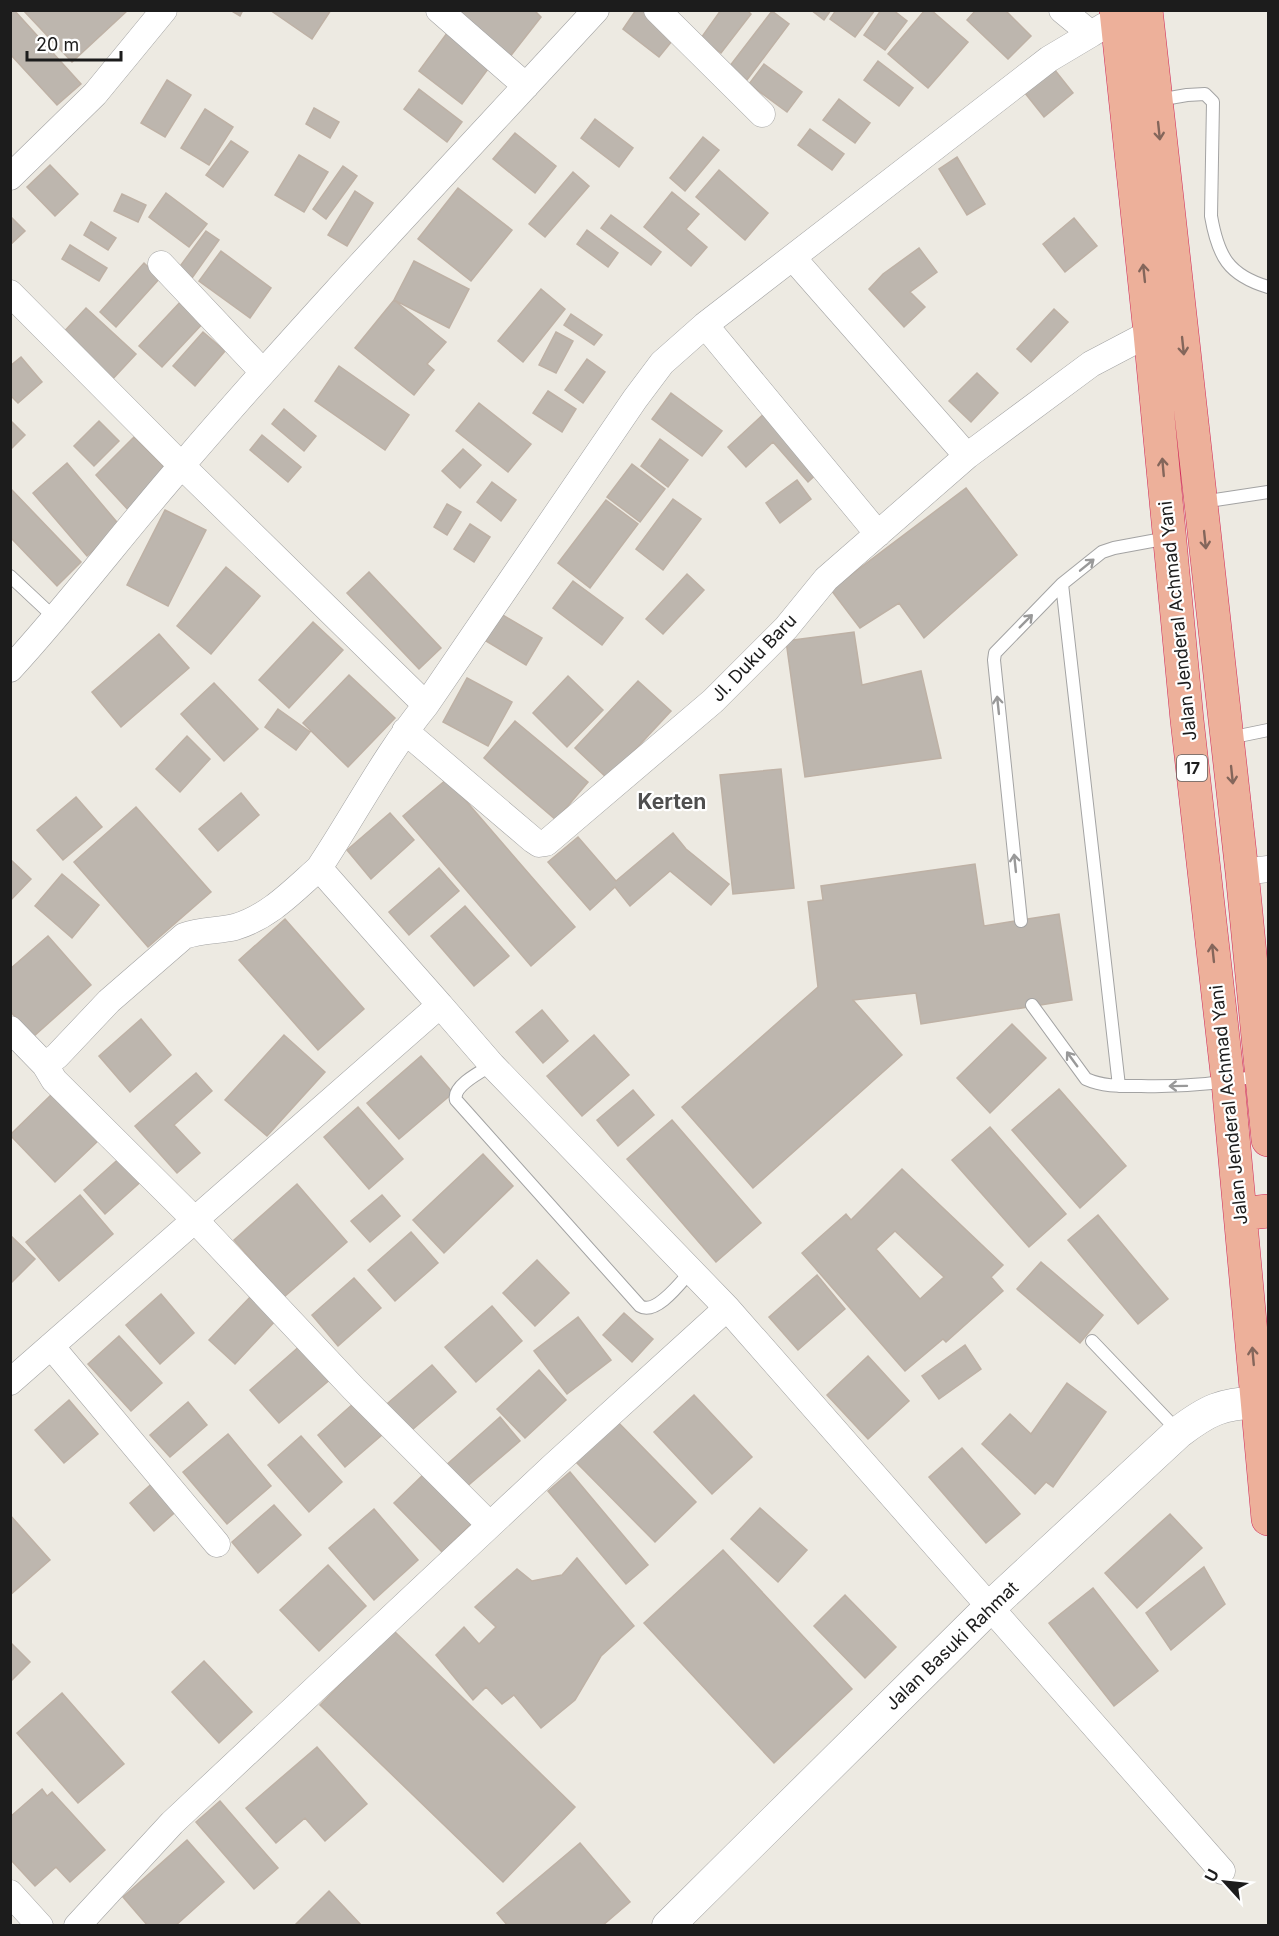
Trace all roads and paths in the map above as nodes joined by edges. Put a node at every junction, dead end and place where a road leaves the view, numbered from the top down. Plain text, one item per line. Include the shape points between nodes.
1 (164, 10) edge
2 (439, 10) edge
3 (596, 10) edge
4 (657, 10) edge
5 (1062, 10) edge
6 (1120, 16) edge
7 (526, 86) junction
8 (1156, 100) junction
9 (762, 114) dead end
10 (10, 177) edge
11 (793, 258) junction
12 (161, 264) dead end
13 (1269, 287) edge
14 (10, 293) edge
15 (705, 325) junction
16 (1150, 333) junction
17 (263, 372) junction
18 (967, 456) junction
19 (181, 465) junction
20 (1269, 492) edge
21 (1201, 502) junction
22 (878, 534) junction
23 (1156, 540) junction
24 (10, 576) edge
25 (1062, 585) junction
26 (56, 619) junction
27 (10, 669) edge
28 (426, 705) junction
29 (1269, 730) edge
30 (405, 731) junction
31 (1227, 738) junction
32 (319, 868) junction
33 (1256, 870) edge
34 (1021, 921) dead end
35 (440, 1005) junction
36 (1032, 1005) dead end
37 (10, 1029) edge
38 (45, 1065) junction
39 (492, 1065) junction
40 (1265, 1073) edge
41 (1216, 1084) junction
42 (1119, 1086) junction
43 (1269, 1140) edge
44 (1254, 1213) edge
45 (195, 1220) junction
46 (691, 1270) junction
47 (727, 1308) junction
48 (1092, 1341) dead end
49 (51, 1346) junction
50 (10, 1382) edge
51 (1263, 1402) edge
52 (1193, 1422) junction
53 (1269, 1519) edge
54 (490, 1525) junction
55 (217, 1544) dead end
56 (990, 1607) junction
57 (1222, 1871) dead end
58 (10, 1893) edge
59 (40, 1926) edge
60 (77, 1926) edge
61 (668, 1926) edge

1 - 10 street via 95,94
2 - 7 street
3 - 7 street
4 - 9 street
5 - 6 street
6 - 8 highway, Jalan Jenderal Achmad Yani / 17
6 - 11 street via 1049,59
16 -> 6 highway, Jalan Jenderal Achmad Yani / 17
7 - 17 street
8 - 13 lane via 1205,94 1213,102 1214,232 1232,269
8 -> 21 highway, Jalan Jenderal Achmad Yani / 17
11 - 15 street
11 - 18 street
12 - 17 street
14 - 19 street
15 - 22 street
15 - 28 street via 662,363 635,399
16 - 18 street, Jl. Duku Baru via 1110,352
23 -> 16 highway, Jalan Jenderal Achmad Yani / 17
17 - 19 street
18 - 22 street, Jl. Duku Baru
19 - 26 street
19 - 28 street
20 - 21 lane
21 -> 31 highway, Jalan Jenderal Achmad Yani / 17
22 - 30 street, Jl. Duku Baru via 826,579 786,628 713,700 546,843 533,840
25 -> 23 lane via 1102,552
41 -> 23 highway, Jalan Jenderal Achmad Yani / 17 via 1187,720
24 - 26 lane
34 -> 25 lane via 994,660 998,648
25 - 42 lane
26 - 27 street
28 - 30 street
29 - 31 lane
30 - 32 street
31 -> 33 highway, Jalan Jenderal Achmad Yani / 17
32 - 35 street
32 - 38 street via 264,916 234,927 184,936 109,1001
33 - 40 highway, Jalan Jenderal Achmad Yani / 17
35 - 39 street
35 - 45 street
42 -> 36 lane via 1099,1085 1086,1079
37 - 38 street
38 - 45 street via 54,1080
39 - 46 street
39 - 46 lane via 456,1091 456,1100 639,1306 651,1309
40 - 41 lane
40 - 43 highway, Jalan Jenderal Achmad Yani / 17
41 -> 42 lane
41 - 44 highway, Jalan Jenderal Achmad Yani / 17
51 -> 44 highway, Jalan Jenderal Achmad Yani / 17
45 - 49 street
45 - 54 street via 354,1389
46 - 47 street
47 - 54 street
47 - 56 street
48 - 52 lane
49 - 50 street
49 - 55 street
51 - 52 street, Jalan Basuki Rahmat via 1228,1404
51 - 53 highway, Jalan Jenderal Achmad Yani / 17
52 - 56 street, Jalan Basuki Rahmat
54 - 60 street via 172,1823
56 - 57 street
56 - 61 street, Jalan Basuki Rahmat
58 - 59 street

